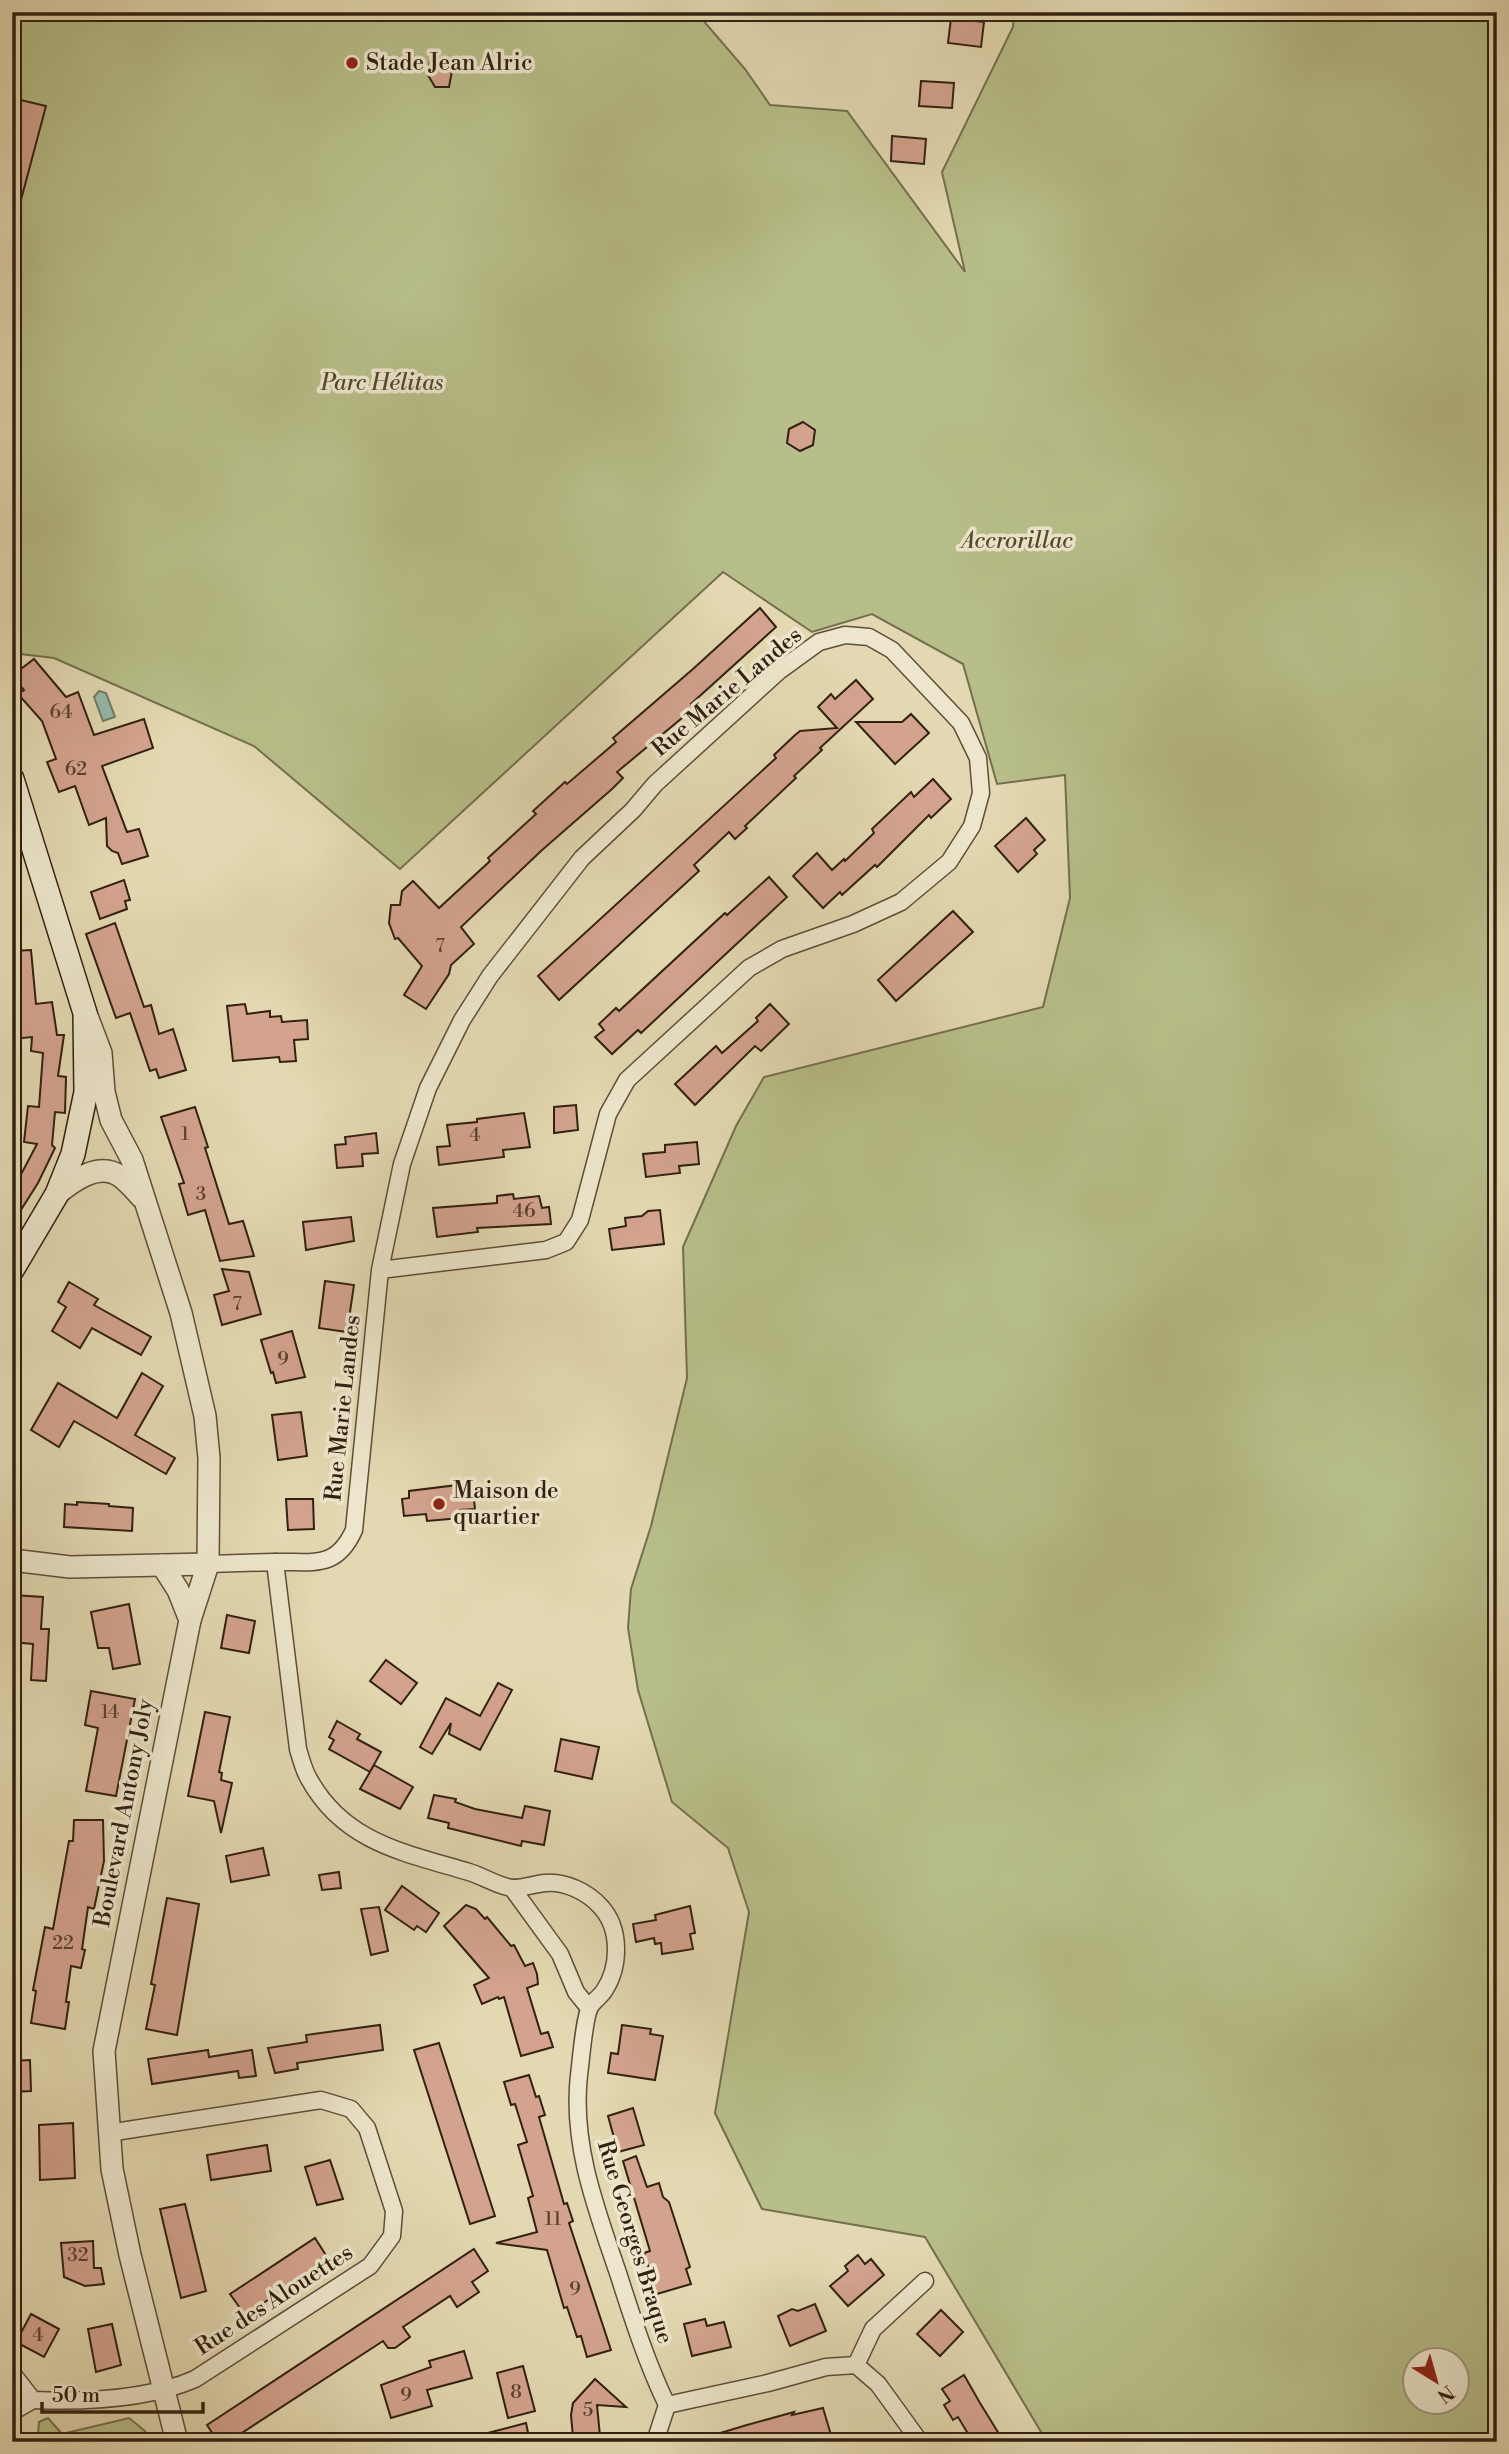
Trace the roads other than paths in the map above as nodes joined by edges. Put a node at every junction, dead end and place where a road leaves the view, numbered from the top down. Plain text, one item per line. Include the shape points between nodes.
1 (12, 779) edge
2 (85, 1013) junction
3 (57, 1194) junction
4 (143, 1198) junction
5 (12, 1270) edge
6 (380, 1270) junction
7 (209, 1518) junction
8 (12, 1560) edge
9 (275, 1562) junction
10 (208, 1564) junction
11 (170, 1565) junction
12 (190, 1620) junction
13 (512, 1888) junction
14 (589, 2008) junction
15 (108, 2133) junction
16 (925, 2281) dead end
17 (856, 2365) junction
18 (12, 2373) edge
19 (164, 2389) junction
20 (33, 2400) junction
21 (667, 2405) junction
22 (12, 2413) edge
23 (177, 2442) edge
24 (655, 2442) edge
25 (920, 2442) edge

1 - 2 main road
2 - 3 main road via 86,1092 73,1154
2 - 4 street, Boulevard Antony Joly via 101,1053 111,1120 132,1160
3 - 4 street via 83,1175 97,1172 113,1173
3 - 5 main road
4 - 7 street, Boulevard Antony Joly via 181,1312 205,1416
6 - 6 street, Rue Marie Landes via 402,1164 437,1069 491,976 582,858 654,784 779,671 819,642 845,635 869,637 892,650 961,723 978,758 981,793 972,826 949,862 901,902 749,968 627,1080 608,1114 580,1220 566,1242 546,1250
6 - 9 street, Rue Marie Landes via 354,1530 346,1548 326,1561
7 - 10 street, Boulevard Antony Joly
7 - 11 street via 196,1541
8 - 11 street via 70,1567
9 - 10 street
9 - 13 street via 298,1749 308,1779 354,1829 385,1847
10 - 11 street
10 - 12 street, Boulevard Antony Joly
11 - 12 street
12 - 15 street, Boulevard Antony Joly via 104,2051
13 - 14 street via 560,1954 576,1992
13 - 14 street, Rue Georges Braque via 548,1882 573,1887 602,1908 613,1928 617,1954 604,1991
14 - 21 street, Rue Georges Braque via 577,2107 585,2166 651,2371
15 - 19 street, Boulevard Antony Joly via 122,2220
15 - 19 street, Rue des Alouettes via 321,2100 351,2109 367,2128 394,2211 392,2236 370,2266 195,2379
16 - 17 street via 873,2329
17 - 21 street via 826,2367
17 - 25 street via 878,2384
18 - 20 street
19 - 20 street, Rue des Alouettes via 83,2401
19 - 23 street, Boulevard Antony Joly
20 - 22 street
21 - 24 street

